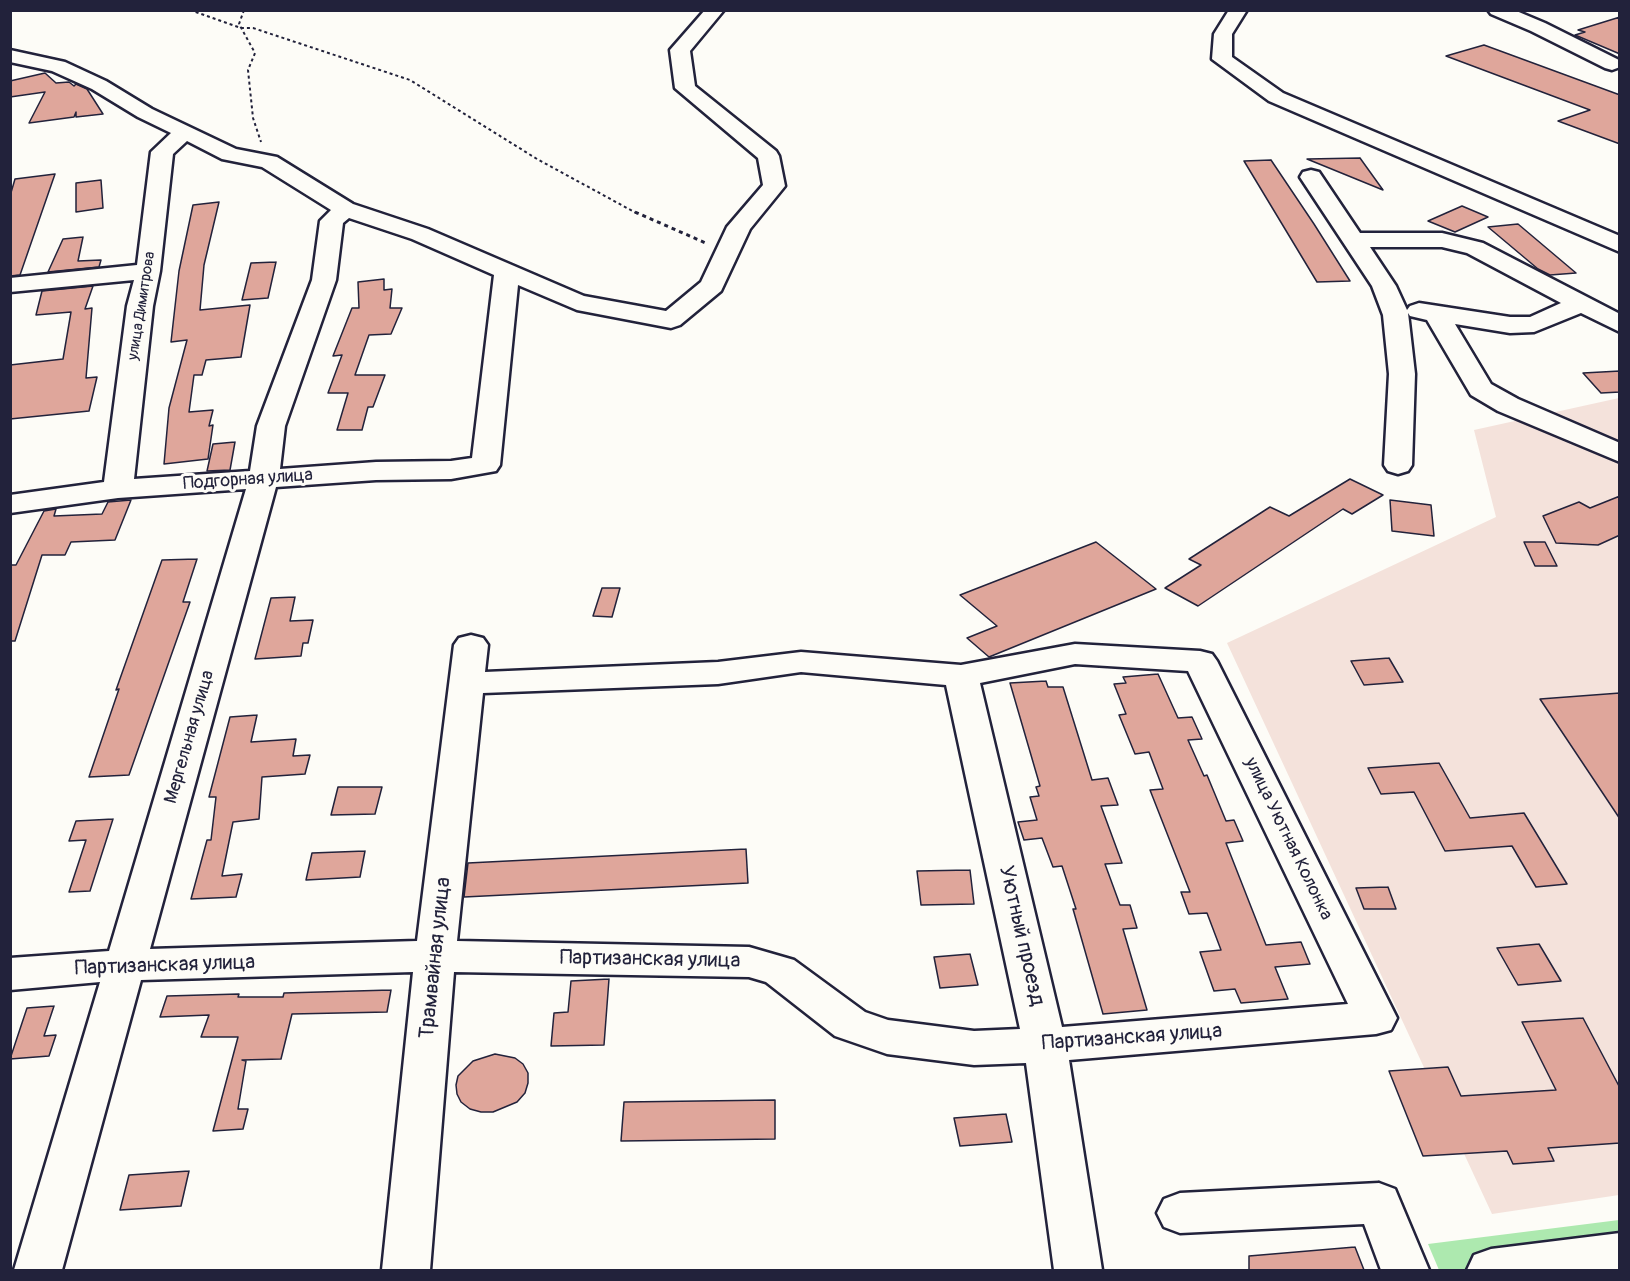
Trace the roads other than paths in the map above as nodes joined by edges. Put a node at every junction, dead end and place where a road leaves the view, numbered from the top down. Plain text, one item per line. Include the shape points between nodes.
1 (715, 10) edge
2 (1238, 10) edge
3 (1502, 12) edge
4 (10, 56) edge
5 (1612, 64) dead end
6 (185, 132) junction
7 (1311, 177) dead end
8 (345, 209) junction
9 (1354, 240) junction
10 (1620, 245) edge
11 (148, 271) junction
12 (507, 272) junction
13 (10, 285) edge
14 (1581, 304) junction
15 (1394, 309) junction
16 (1436, 313) junction
17 (1620, 324) edge
18 (1620, 454) edge
19 (1398, 465) dead end
20 (264, 478) junction
21 (118, 489) junction
22 (10, 504) edge
23 (962, 676) junction
24 (435, 956) junction
25 (125, 965) junction
26 (10, 974) edge
27 (1376, 1018) joint
28 (1045, 1045) junction
29 (1180, 1214) dead end
30 (1620, 1254) edge
31 (38, 1270) edge
32 (406, 1270) edge
33 (1078, 1270) edge
34 (1405, 1270) edge
35 (1491, 1270) edge

1 - 12 street via 680,50 685,88 768,156 774,186 739,227 711,286 671,320 577,302
2 - 10 street via 1223,34 1222,58 1276,97
3 - 5 street
4 - 6 street via 58,66
6 - 8 street via 230,154 269,162
6 - 11 street, улица Димитрова via 162,152
7 - 9 street
8 - 12 street via 420,234
8 - 20 street, Мергельная улица via 332,221 324,280 272,426
9 - 14 street via 1442,240 1475,248
9 - 15 street
11 - 13 street
11 - 21 street, улица Димитрова via 140,306
12 - 20 street, Подгорная улица via 486,465
14 - 16 street via 1534,324 1510,325
14 - 17 street
15 - 16 street
15 - 19 street via 1402,374
16 - 18 street via 1481,389 1508,405
20 - 21 street, Подгорная улица
20 - 25 street, Мергельная улица
21 - 22 street, Подгорная улица
23 - 24 street, Трамвайная улица via 801,662 718,673 469,664
23 - 27 street, улица Уютная Колонка via 1075,654 1200,661
23 - 28 street, Уютный проезд
24 - 25 street, Партизанская улица
24 - 28 street, Партизанская улица via 750,962 780,971 850,1024 887,1037 974,1048
24 - 32 street, Трамвайная улица
25 - 26 street, Партизанская улица
25 - 31 street, Мергельная улица
27 - 28 street, Партизанская улица
28 - 33 street, Уютный проезд
29 - 34 street via 1379,1203
30 - 35 street

